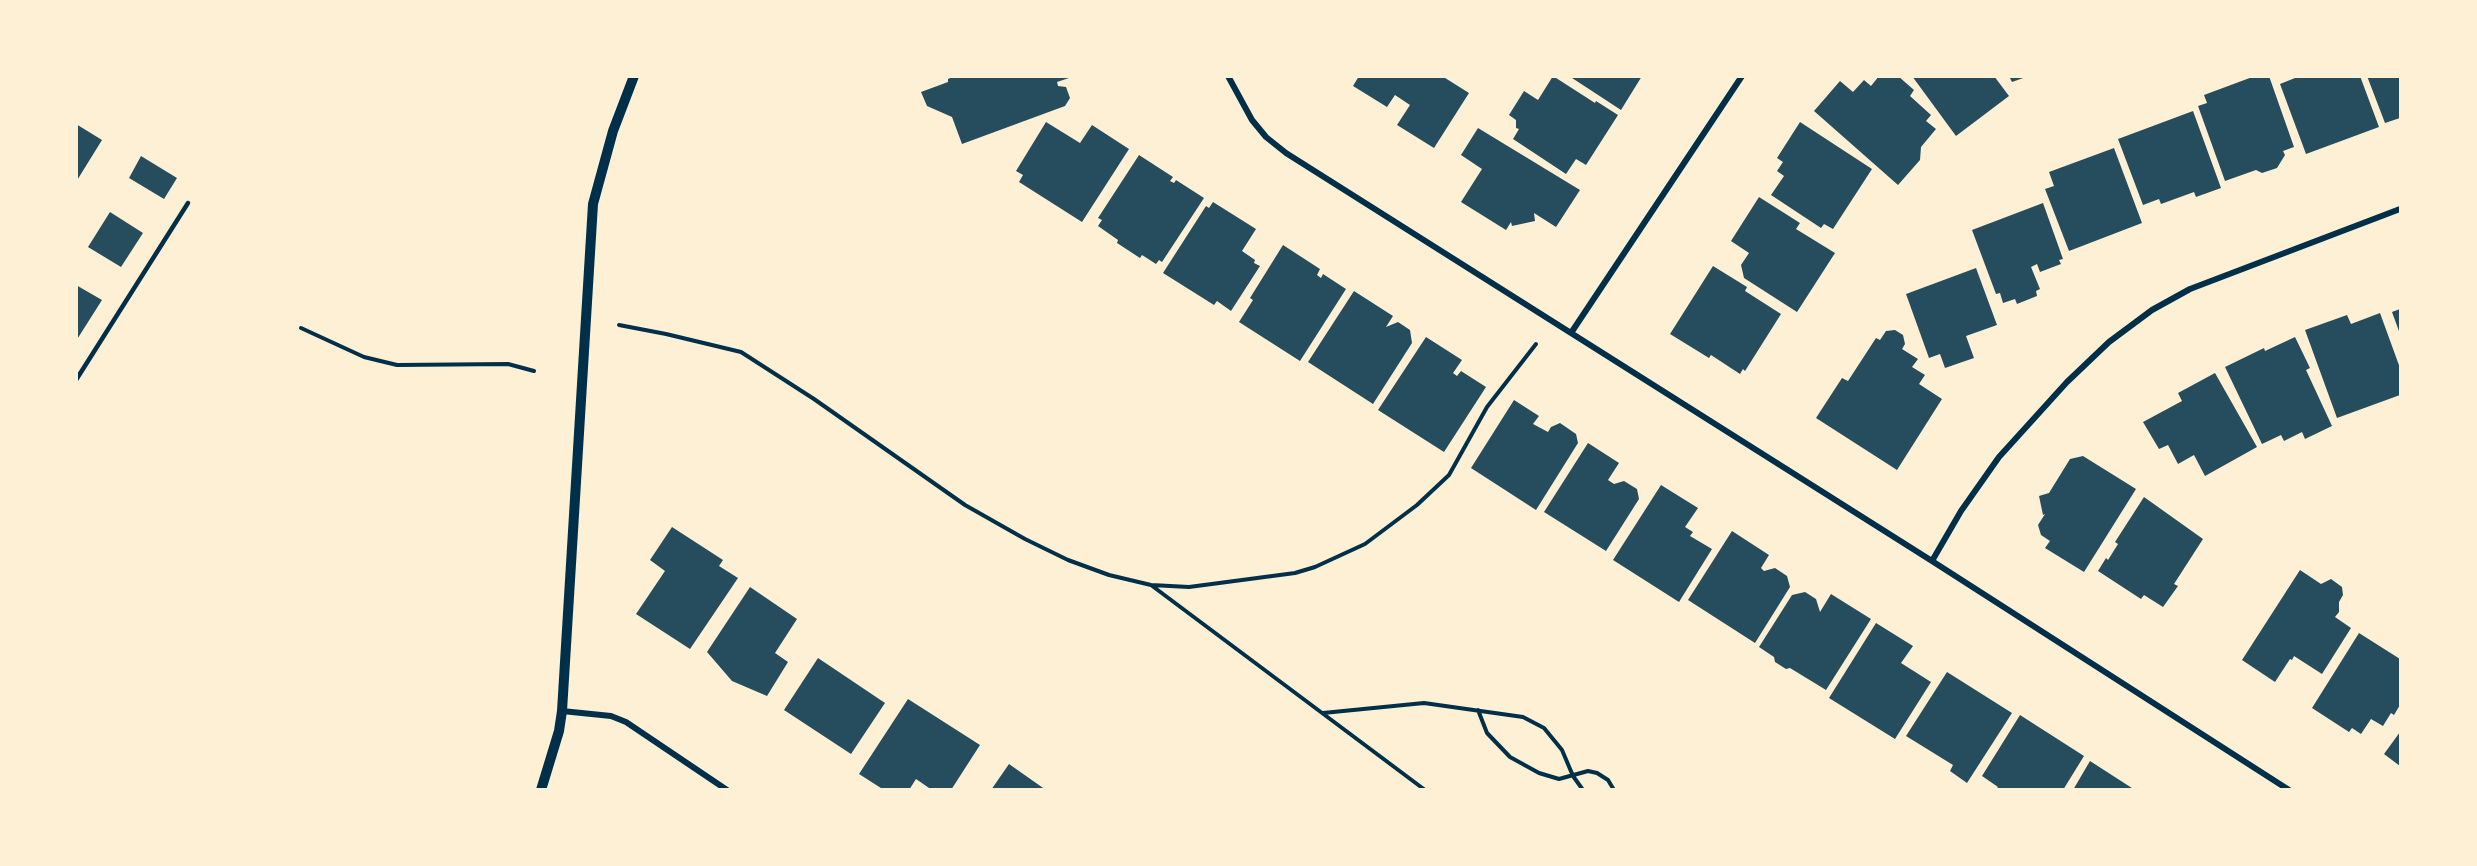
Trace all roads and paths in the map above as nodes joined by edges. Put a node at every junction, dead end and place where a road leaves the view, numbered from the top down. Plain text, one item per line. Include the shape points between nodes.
1 (634, 76) edge
2 (1228, 76) edge
3 (1742, 76) edge
4 (188, 203) dead end
5 (2400, 209) edge
6 (619, 325) dead end
7 (301, 328) dead end
8 (1571, 333) junction
9 (1536, 344) dead end
10 (534, 371) dead end
11 (76, 380) edge
12 (1932, 561) junction
13 (1151, 585) junction
14 (1478, 710) junction
15 (562, 711) junction
16 (1323, 713) junction
17 (1573, 776) junction
18 (541, 789) edge
19 (727, 789) edge
20 (1425, 789) edge
21 (1583, 789) edge
22 (1614, 789) edge
23 (2289, 789) edge

1 - 15 street via 613,131 593,204
2 - 8 street via 1252,120 1286,153
3 - 8 street
4 - 11 lane
5 - 12 street via 2190,289 2143,316 2067,382 1999,457
6 - 13 path via 741,352 965,505 1089,567
7 - 10 path via 364,357 397,365 508,364
8 - 12 street
9 - 13 path via 1487,407 1449,475 1365,544 1295,573 1189,587
12 - 23 street
13 - 16 path
14 - 16 path via 1424,703
14 - 17 path via 1523,717 1544,728 1562,750
14 - 17 path via 1487,733 1510,757 1539,773 1559,779
15 - 18 street
15 - 19 street via 610,716 626,722
16 - 20 path
17 - 21 path
17 - 22 path via 1588,771 1597,773

